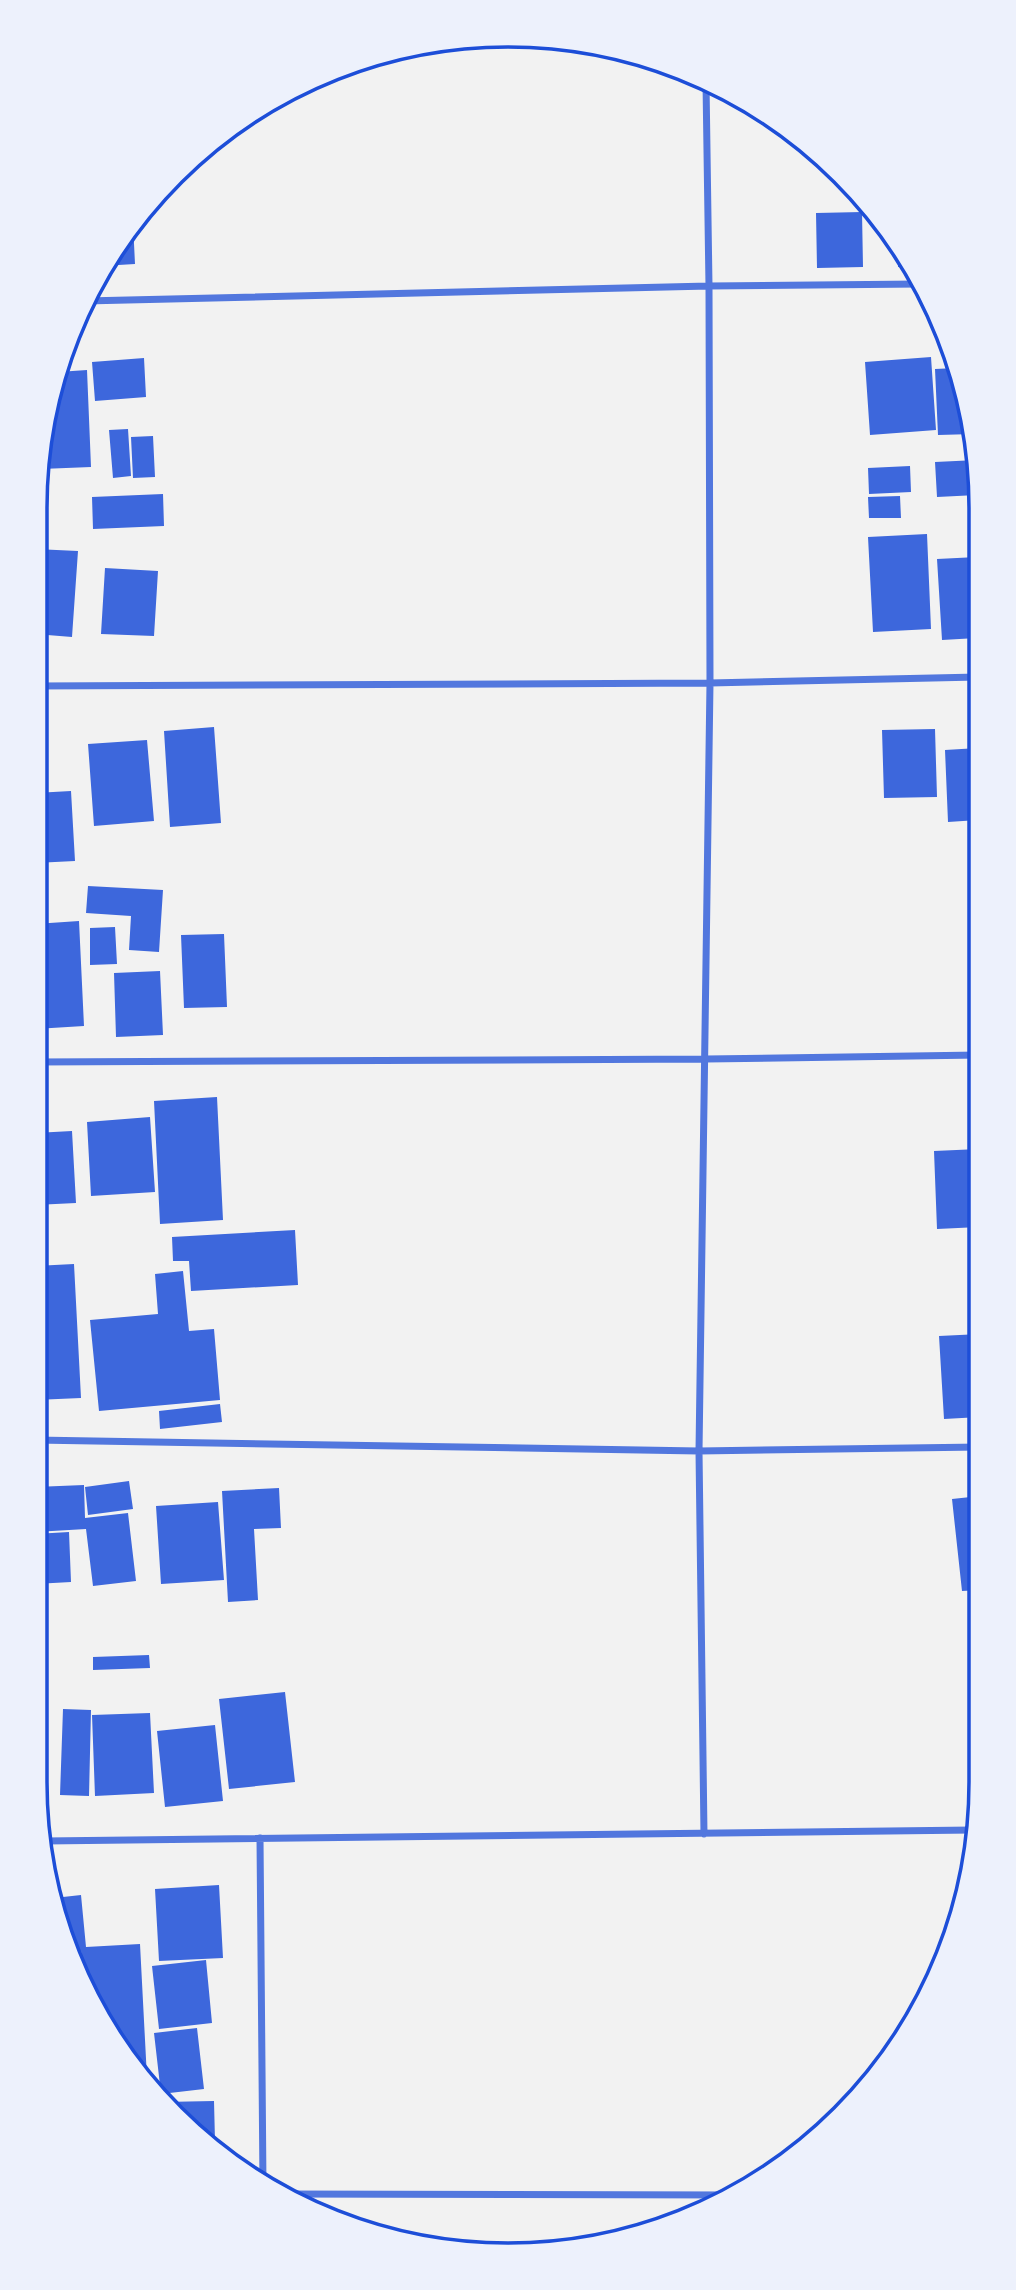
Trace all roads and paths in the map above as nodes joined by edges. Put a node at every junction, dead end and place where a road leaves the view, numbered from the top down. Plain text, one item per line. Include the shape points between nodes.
1 (706, 92) edge
2 (910, 284) edge
3 (709, 286) junction
4 (97, 301) edge
5 (969, 677) edge
6 (710, 683) junction
7 (47, 686) edge
8 (969, 1055) edge
9 (706, 1059) junction
10 (47, 1062) edge
11 (47, 1440) edge
12 (969, 1447) edge
13 (699, 1451) junction
14 (966, 1830) edge
15 (704, 1834) junction
16 (260, 1838) junction
17 (51, 1841) edge
18 (263, 2172) edge
19 (302, 2194) edge
20 (714, 2194) edge

1 - 3 street
2 - 3 street
3 - 4 street
3 - 6 street
5 - 6 street
6 - 7 street
6 - 9 street
8 - 9 street
9 - 10 street
9 - 13 street
11 - 13 street
12 - 13 street
13 - 15 street
14 - 15 street
15 - 16 street
16 - 17 street
16 - 18 street
19 - 20 street

